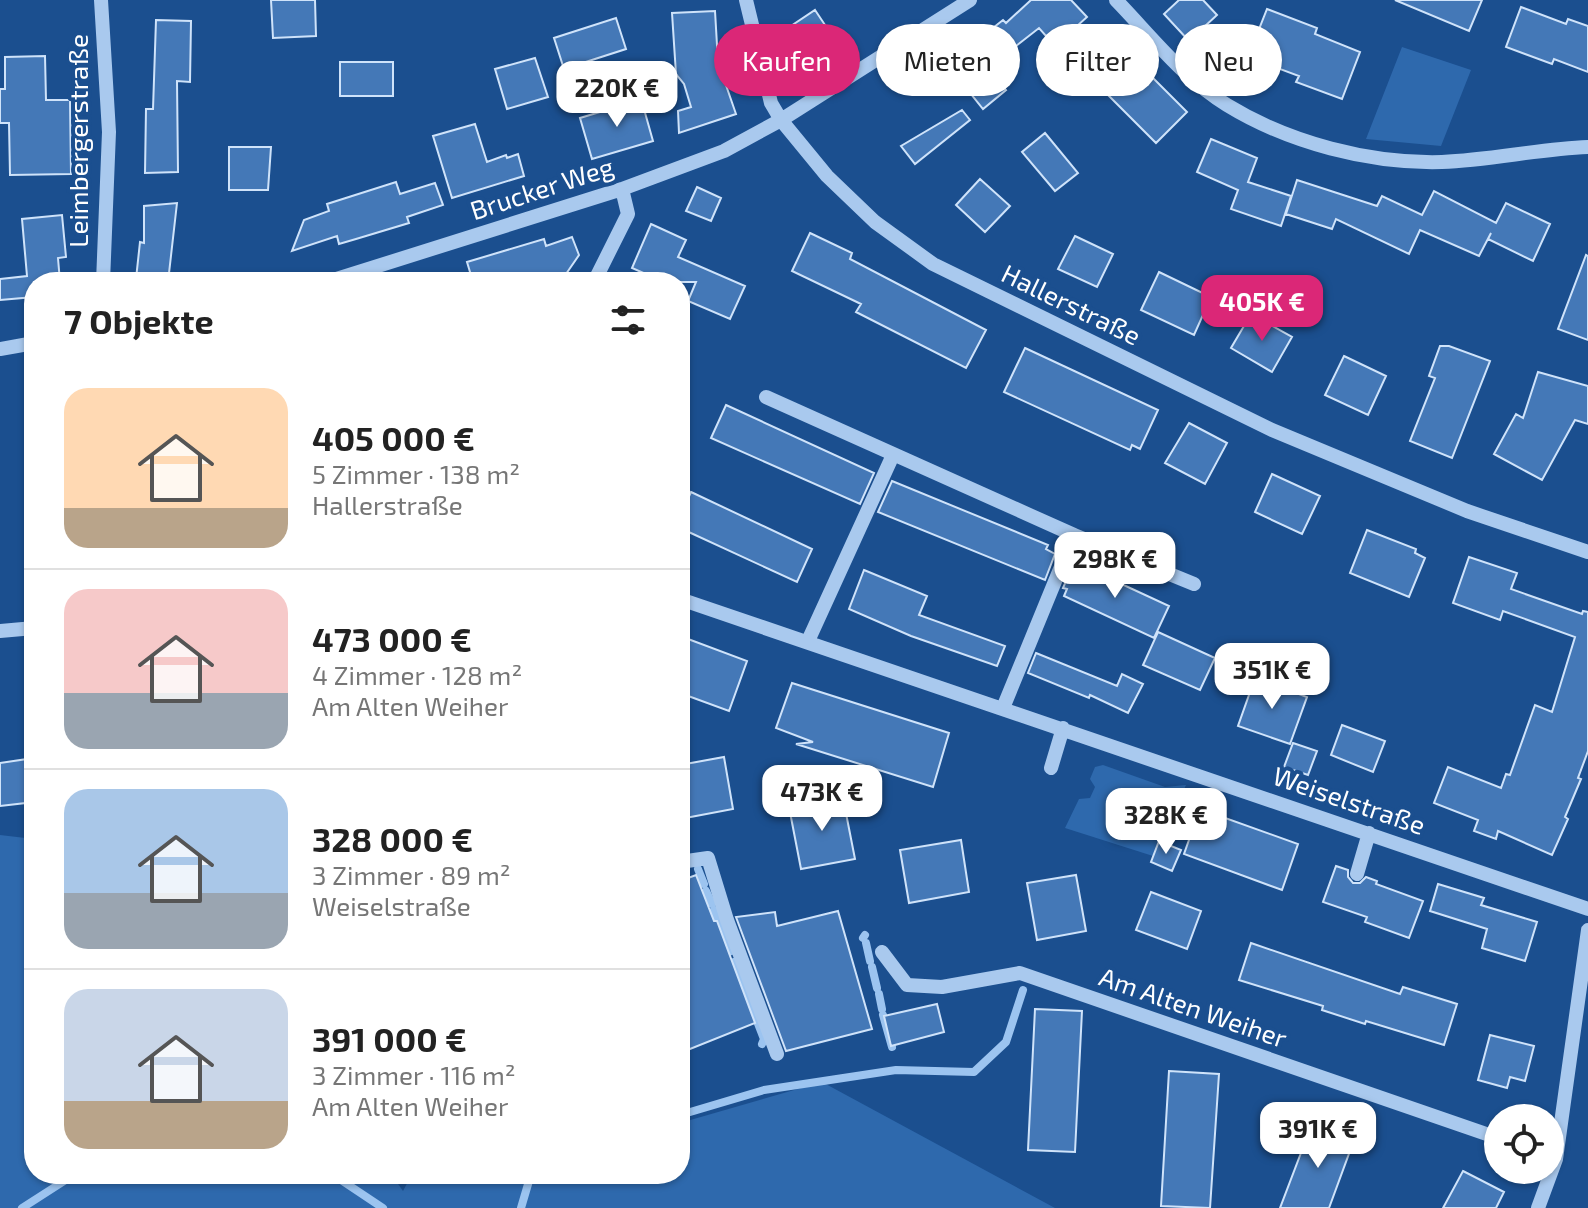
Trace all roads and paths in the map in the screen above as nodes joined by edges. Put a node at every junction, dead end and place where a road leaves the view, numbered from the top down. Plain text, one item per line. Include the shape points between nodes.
1 (101, 0) edge
2 (746, 0) edge
3 (970, 0) edge
4 (1116, 0) edge
5 (781, 120) junction
6 (1588, 147) edge
7 (622, 189) junction
8 (103, 272) edge
9 (359, 272) edge
10 (599, 272) edge
11 (24, 345) edge
12 (0, 349) edge
13 (766, 397) dead end
14 (893, 455) junction
15 (1074, 535) junction
16 (1588, 552) edge
17 (1194, 584) dead end
18 (690, 602) edge
19 (24, 629) edge
20 (0, 631) edge
21 (808, 641) junction
22 (1003, 708) junction
23 (1063, 728) junction
24 (1051, 768) dead end
25 (1369, 833) junction
26 (690, 861) edge
27 (1357, 874) dead end
28 (1588, 909) edge
29 (1588, 930) edge
30 (882, 952) dead end
31 (777, 1054) dead end
32 (1561, 1104) edge
33 (1484, 1133) edge
34 (1545, 1184) edge
35 (1538, 1208) edge

1 - 8 street, Leimbergerstraße via 109,132
2 - 5 street, Hallerstraße via 771,103
3 - 5 street, Brucker Weg
4 - 6 street via 1225,104 1310,142 1385,159 1439,162
5 - 7 street, Brucker Weg via 724,151
5 - 16 street, Hallerstraße via 827,176 875,222 933,264 1272,430 1467,511
7 - 9 street, Brucker Weg
7 - 10 street via 628,214
11 - 12 street
13 - 14 street
14 - 15 street
14 - 21 street
15 - 17 street
15 - 22 street
18 - 21 street, Weiselstraße
19 - 20 street
21 - 22 street, Weiselstraße
22 - 23 street, Weiselstraße
23 - 24 street
23 - 25 street, Weiselstraße
25 - 27 street
25 - 28 street, Weiselstraße
26 - 31 street via 708,858
29 - 32 street
30 - 33 street, Am Alten Weiher via 907,985 942,987 1020,973
34 - 35 street

